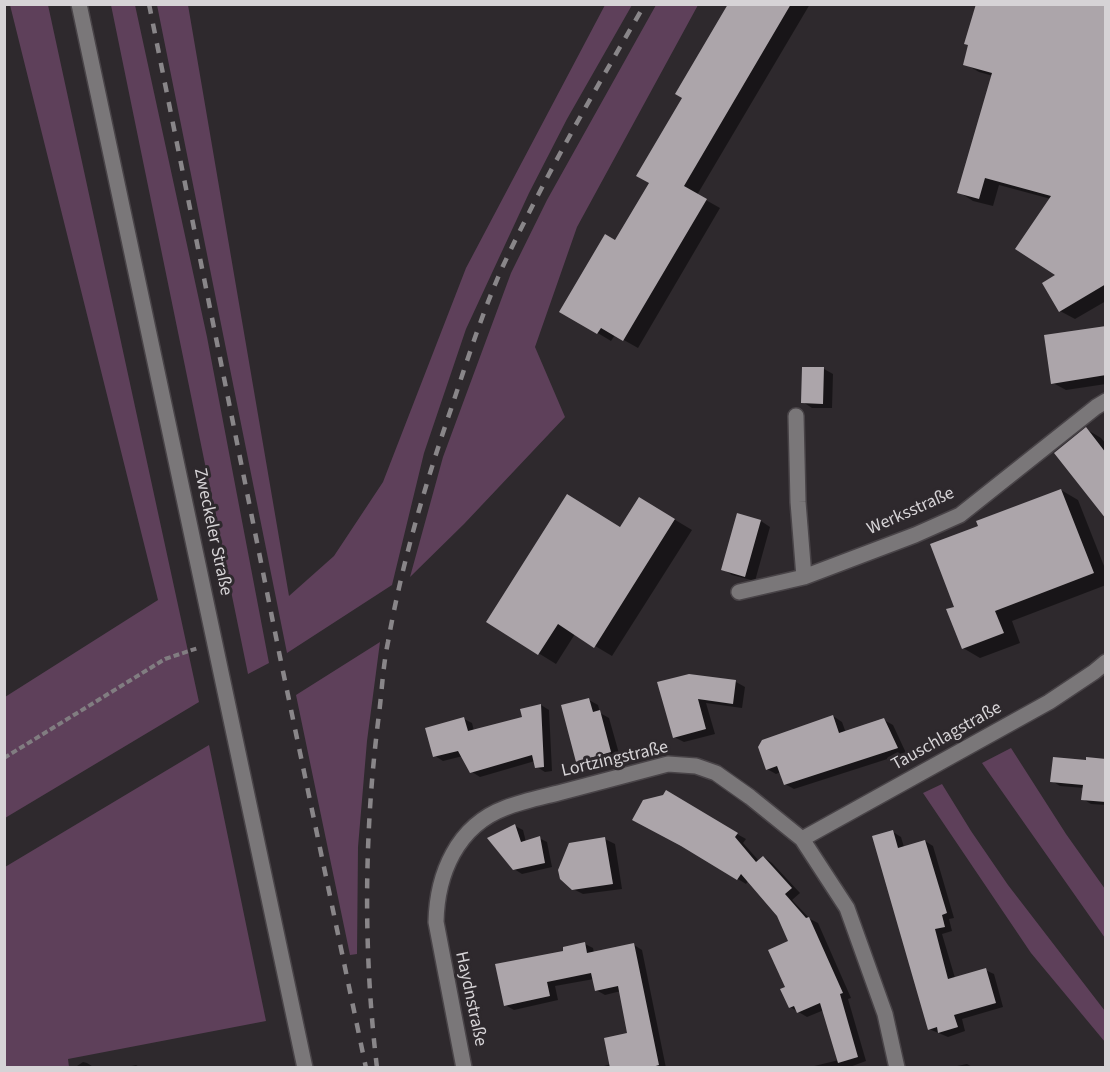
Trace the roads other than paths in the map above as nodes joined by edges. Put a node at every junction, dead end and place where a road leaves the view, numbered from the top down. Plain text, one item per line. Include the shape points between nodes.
1 (79, 4) edge
2 (1106, 401) edge
3 (796, 416) dead end
4 (804, 577) junction
5 (739, 592) dead end
6 (1106, 662) edge
7 (802, 839) junction
8 (438, 939) joint
9 (305, 1068) edge
10 (464, 1068) edge
11 (897, 1068) edge

1 - 9 street, Zweckeler Straße
2 - 4 street, Werksstraße via 960,515
3 - 4 street
4 - 5 street, Werksstraße
6 - 7 street, Tauschlagstraße via 1049,702
7 - 8 street, Lortzingstraße via 716,773 696,766 668,764 504,808 477,824 449,860 436,902
7 - 11 street, Lortzingstraße via 847,908 885,1014
8 - 10 street, Haydnstraße

